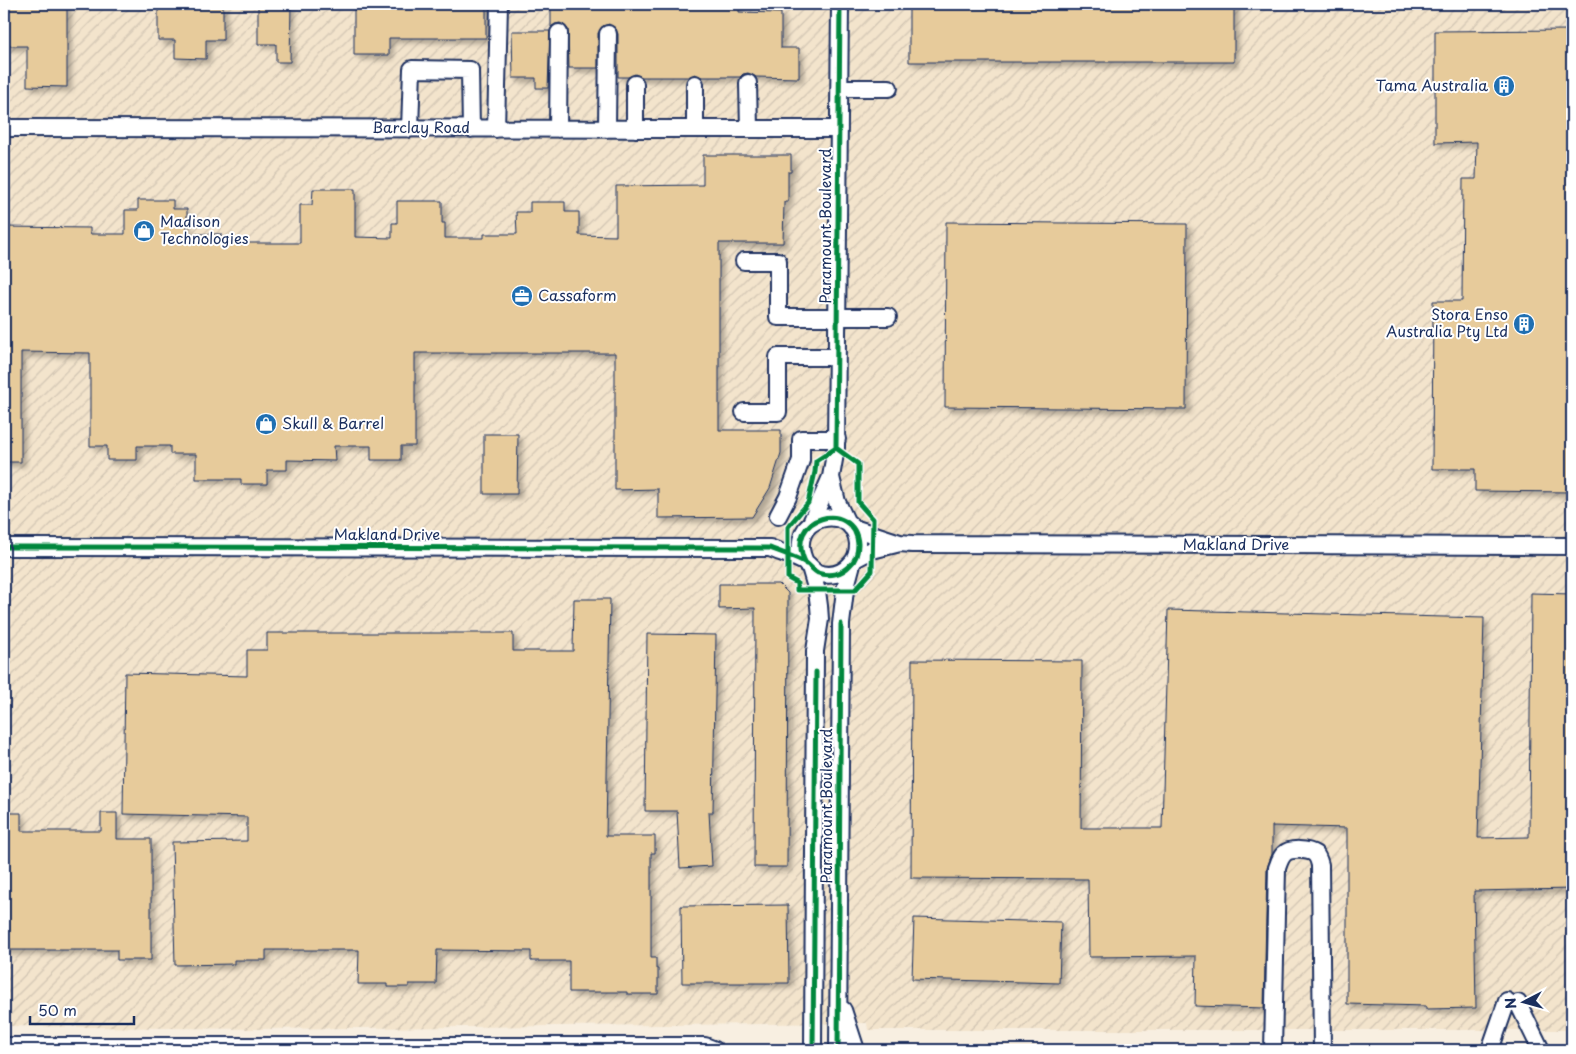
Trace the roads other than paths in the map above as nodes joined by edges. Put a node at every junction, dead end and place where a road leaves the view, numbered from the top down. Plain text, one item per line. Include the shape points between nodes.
1 (499, 4) edge
2 (840, 4) edge
3 (559, 33) dead end
4 (608, 34) dead end
5 (748, 83) dead end
6 (635, 84) dead end
7 (695, 84) dead end
8 (840, 88) junction
9 (889, 88) dead end
10 (4, 128) edge
11 (410, 128) junction
12 (471, 129) junction
13 (496, 129) junction
14 (558, 129) junction
15 (607, 129) junction
16 (635, 129) junction
17 (695, 129) junction
18 (749, 129) junction
19 (839, 129) junction
20 (744, 261) dead end
21 (838, 317) junction
22 (888, 317) dead end
23 (837, 357) junction
24 (744, 412) dead end
25 (837, 439) junction
26 (831, 477) junction
27 (778, 516) dead end
28 (849, 525) junction
29 (809, 526) junction
30 (900, 542) junction
31 (1572, 546) edge
32 (4, 547) edge
33 (770, 548) junction
34 (854, 562) junction
35 (808, 565) junction
36 (838, 996) junction
37 (4, 1046) edge
38 (715, 1050) edge
39 (813, 1050) edge
40 (838, 1050) edge
41 (856, 1050) edge
42 (1274, 1050) edge
43 (1322, 1050) edge
44 (1490, 1050) edge
45 (1541, 1050) edge

1 - 13 street
2 - 8 street, Paramount Boulevard
3 - 14 street
4 - 15 street
5 - 18 street
6 - 16 street
7 - 17 street
8 - 9 street
8 - 19 street, Paramount Boulevard
10 - 11 street, Barclay Road
11 - 12 street, Barclay Road
11 - 12 street via 412,69 470,70
12 - 13 street, Barclay Road
13 - 14 street, Barclay Road
14 - 15 street, Barclay Road
15 - 16 street, Barclay Road
16 - 17 street, Barclay Road
17 - 18 street, Barclay Road
18 - 19 street, Barclay Road
19 - 21 street, Paramount Boulevard
20 - 21 street via 778,261 778,317
21 - 22 street
21 - 23 street, Paramount Boulevard
23 - 24 street via 778,356 778,412
23 - 25 street, Paramount Boulevard
25 - 26 street, Paramount Boulevard
25 - 27 street via 802,439 801,460
26 - 28 street, Paramount Boulevard via 837,502
26 - 29 street, Paramount Boulevard
28 - 29 street via 839,518 829,517 820,518
28 - 30 street, Makland Drive
28 - 34 street via 858,542
29 - 33 street, Makland Drive
29 - 35 street via 800,546
30 - 31 street, Makland Drive
30 - 34 street, Makland Drive via 872,550
32 - 33 street, Makland Drive
33 - 35 street, Makland Drive
34 - 35 street via 845,570 827,575
34 - 36 street, Paramount Boulevard via 845,590 841,624
35 - 39 street, Paramount Boulevard via 817,591 820,620 816,651
36 - 40 street, Paramount Boulevard
36 - 41 street
37 - 38 street via 705,1046
42 - 43 street via 1277,868 1285,853 1293,850 1314,853 1320,865
44 - 45 street via 1513,1002

